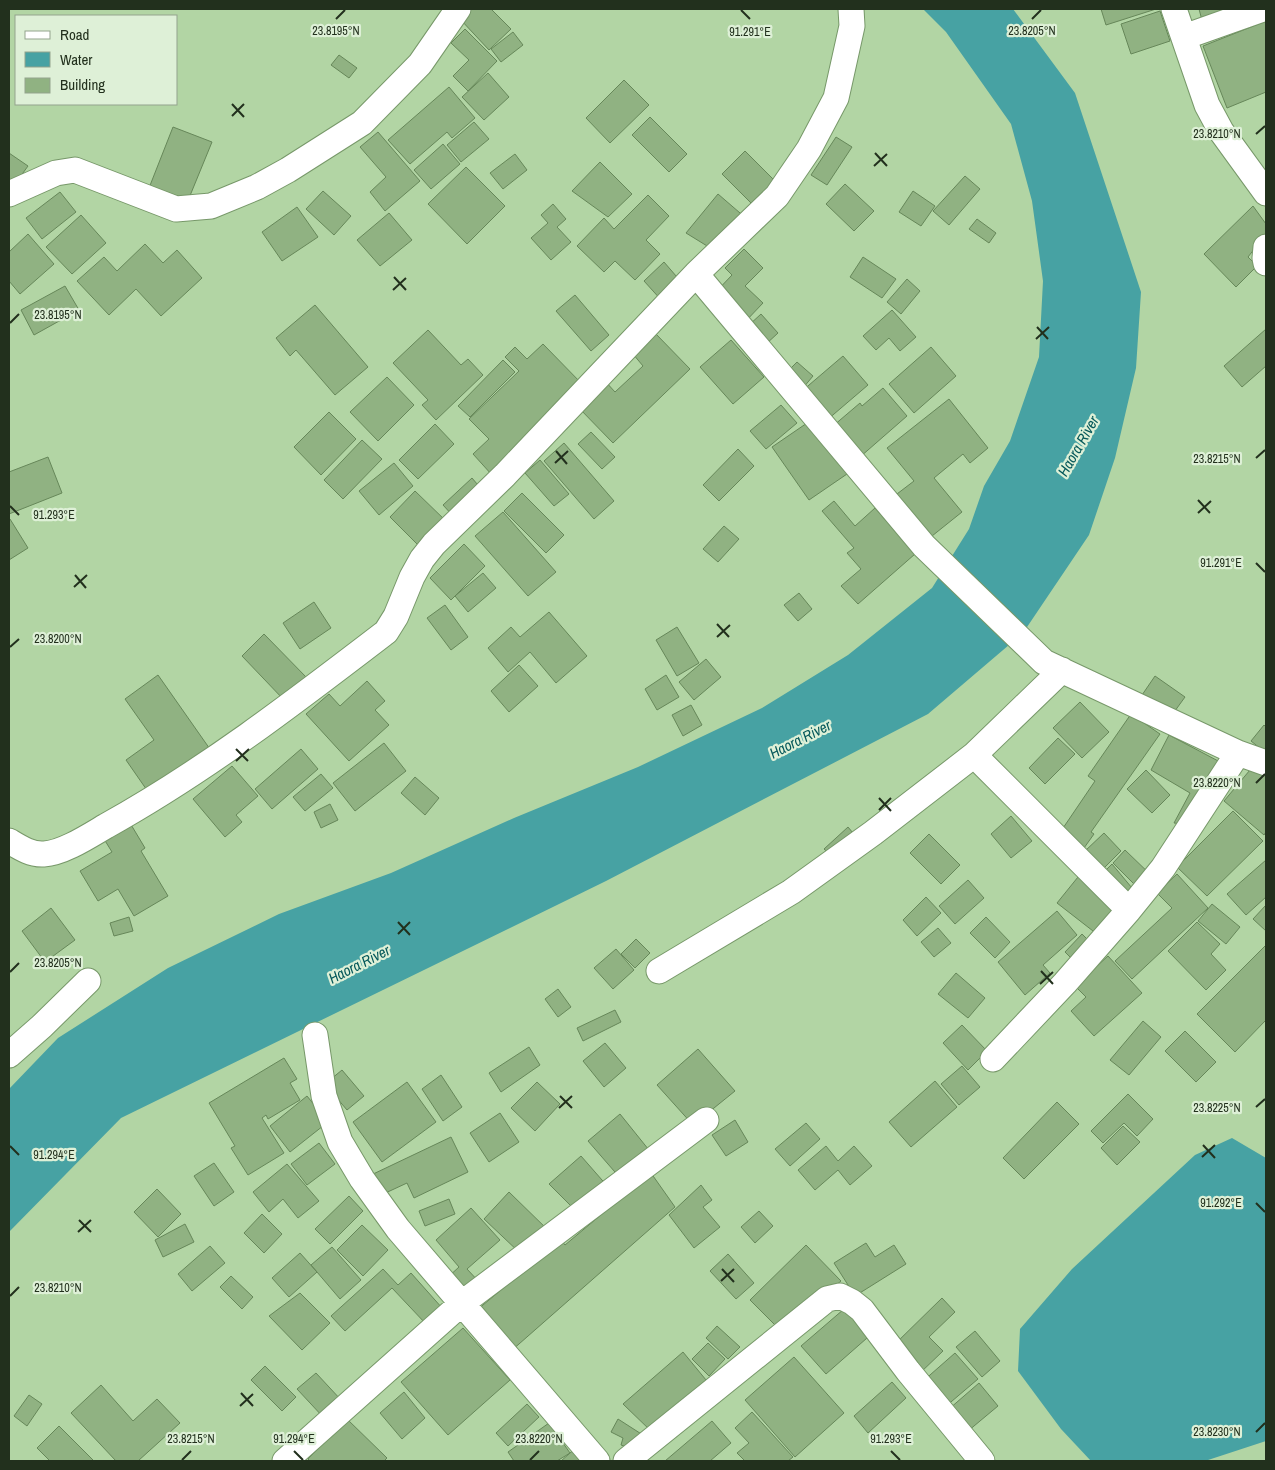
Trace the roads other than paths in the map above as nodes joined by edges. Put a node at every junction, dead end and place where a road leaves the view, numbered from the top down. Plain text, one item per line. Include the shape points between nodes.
1 (458, 9) edge
2 (851, 9) edge
3 (1174, 9) edge
4 (1263, 9) edge
5 (1184, 37) junction
6 (1266, 193) edge
7 (9, 194) edge
8 (1266, 247) edge
9 (1266, 263) edge
10 (696, 274) junction
11 (1053, 666) junction
12 (1238, 753) junction
13 (974, 755) junction
14 (1266, 762) edge
15 (9, 841) edge
16 (1129, 910) junction
17 (659, 971) dead end
18 (88, 982) dead end
19 (315, 1035) dead end
20 (9, 1055) edge
21 (993, 1059) dead end
22 (706, 1120) dead end
23 (461, 1304) junction
24 (284, 1461) edge
25 (597, 1461) edge
26 (626, 1461) edge
27 (982, 1461) edge

1 - 7 street via 420,64 362,123 288,170 211,206 176,209 75,170 56,173
2 - 10 street via 852,26 836,98 809,149 777,196
3 - 5 street
4 - 5 street
5 - 6 street via 1207,105 1221,131
8 - 9 street
10 - 11 street via 924,546
10 - 15 street via 505,476 434,544 412,577 386,632 260,727 127,815 68,847 44,854 26,851
11 - 12 street
11 - 13 street
12 - 14 street
12 - 16 street via 1163,868
13 - 16 street
13 - 17 street via 791,892
16 - 21 street
18 - 20 street
19 - 23 street via 324,1096 340,1142 398,1229
22 - 23 street
23 - 24 street
23 - 25 street
26 - 27 street via 827,1300 840,1296 862,1310 908,1372

